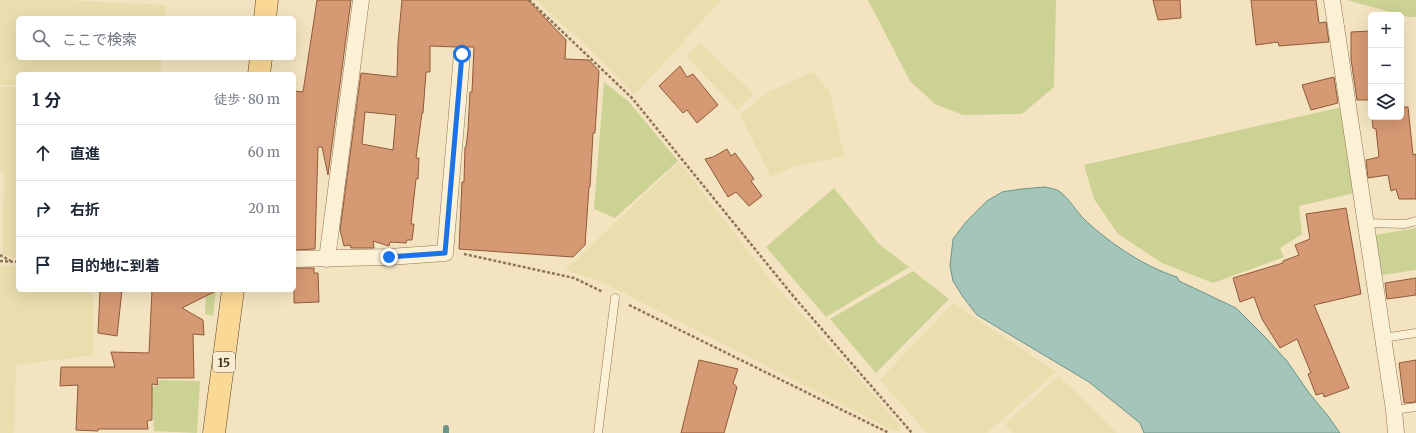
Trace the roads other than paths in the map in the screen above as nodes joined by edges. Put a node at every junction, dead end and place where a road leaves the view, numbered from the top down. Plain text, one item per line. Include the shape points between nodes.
1 (268, 0) edge
2 (361, 0) edge
3 (1332, 0) edge
4 (265, 16) edge
5 (462, 54) dead end
6 (261, 60) edge
7 (259, 72) edge
8 (1416, 221) edge
9 (1365, 223) junction
10 (327, 259) junction
11 (296, 260) edge
12 (233, 292) edge
13 (615, 298) road end
14 (1416, 333) edge
15 (1382, 338) junction
16 (1416, 407) edge
17 (1394, 410) junction
18 (214, 433) edge
19 (598, 433) edge
20 (1396, 433) edge

1 - 4 main road
2 - 10 street
3 - 9 street
5 - 10 street via 445,253
6 - 7 main road
8 - 9 lane via 1406,224
9 - 15 street
10 - 11 street
12 - 18 main road, 15
13 - 19 lane
14 - 15 lane
15 - 17 street
16 - 17 lane
17 - 20 street

